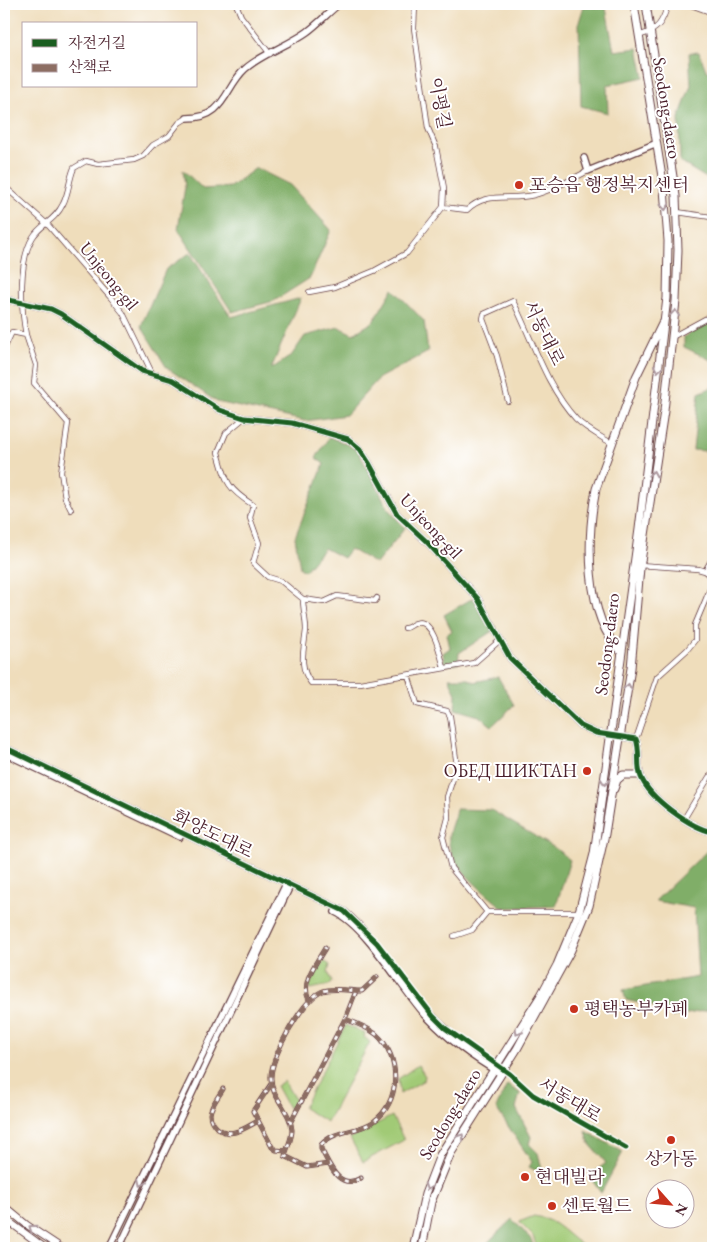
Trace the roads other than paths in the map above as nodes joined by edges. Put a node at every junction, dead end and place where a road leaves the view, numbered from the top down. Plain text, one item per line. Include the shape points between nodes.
1 (236, 4) edge
2 (339, 4) edge
3 (415, 4) edge
4 (634, 4) edge
5 (646, 4) edge
6 (668, 4) edge
7 (688, 4) edge
8 (713, 13) edge
9 (651, 32) junction
10 (641, 35) junction
11 (270, 54) junction
12 (187, 118) joint
13 (668, 140) junction
14 (657, 143) junction
15 (584, 158) dead end
16 (588, 171) junction
17 (4, 186) edge
18 (443, 207) junction
19 (677, 212) junction
20 (713, 220) edge
21 (48, 225) junction
22 (309, 292) dead end
23 (4, 299) edge
24 (21, 302) junction
25 (713, 311) edge
26 (665, 320) junction
27 (26, 335) junction
28 (672, 337) junction
29 (4, 349) edge
30 (153, 376) junction
31 (508, 401) dead end
32 (244, 418) junction
33 (611, 443) junction
34 (71, 510) dead end
35 (713, 557) edge
36 (636, 565) junction
37 (705, 571) junction
38 (713, 577) edge
39 (713, 582) edge
40 (377, 598) dead end
41 (303, 599) junction
42 (405, 628) dead end
43 (500, 641) junction
44 (622, 652) junction
45 (444, 668) junction
46 (408, 675) junction
47 (615, 735) junction
48 (636, 739) junction
49 (4, 747) edge
50 (4, 753) edge
51 (713, 774) edge
52 (640, 776) junction
53 (611, 793) junction
54 (684, 819) junction
55 (713, 832) edge
56 (287, 887) junction
57 (487, 912) junction
58 (579, 912) junction
59 (454, 936) dead end
60 (325, 948) dead end
61 (377, 977) dead end
62 (356, 991) junction
63 (310, 1000) junction
64 (345, 1019) junction
65 (495, 1067) junction
66 (503, 1072) junction
67 (272, 1084) junction
68 (223, 1089) dead end
69 (290, 1120) junction
70 (258, 1121) junction
71 (626, 1148) dead end
72 (286, 1151) junction
73 (329, 1164) junction
74 (361, 1178) dead end
75 (4, 1206) edge
76 (4, 1218) edge
77 (45, 1248) edge
78 (62, 1248) edge
79 (109, 1248) edge
80 (118, 1248) edge
81 (413, 1248) edge
82 (422, 1248) edge

1 - 11 street via 241,16
2 - 11 street via 308,32
3 - 18 street, 이평길 via 414,28 428,128 436,147 444,188
4 - 10 main road, Seodong-daero
5 - 9 main road, Seodong-daero
6 - 9 street via 660,25
7 - 8 street
9 - 10 street
9 - 13 main road, Seodong-daero
10 - 14 main road, Seodong-daero
11 - 12 street via 246,68 213,111
12 - 21 street via 169,136 134,160 98,164 80,162 72,172 63,204
13 - 14 street
13 - 19 main road, Seodong-daero
14 - 16 street
14 -> 26 main road, Seodong-daero via 668,241
15 - 16 street
16 - 18 street via 531,196 485,198 467,210
17 - 21 street
18 - 22 street via 407,253 335,287
19 - 20 street
28 -> 19 main road, Seodong-daero via 677,284
21 - 24 street via 41,227 32,238
21 - 30 street, Unjeong-gil via 123,313
23 - 24 street, Unjeong-gil
24 - 27 street
24 - 30 street, Unjeong-gil via 62,314
25 - 28 street via 707,318
26 - 33 main road via 636,377
26 -> 36 main road, Seodong-daero
27 - 29 street via 12,332
27 - 34 street via 36,365 34,383 68,423 61,472 65,498
36 -> 28 main road, Seodong-daero via 664,410
30 - 32 street, Unjeong-gil via 173,380 208,403
31 - 33 street, 서동대로 via 497,356 483,319 484,314 513,301 543,368 570,411 578,421
32 - 41 street via 226,433 218,452 227,483 253,505 250,518 259,543 253,563 268,577 281,581
32 - 43 street, Unjeong-gil via 292,423 348,439 360,449 397,514 456,572 478,599
33 - 44 main road via 596,489 589,553 600,614 609,636
35 - 37 street
36 - 37 street
36 - 44 main road, Seodong-daero
47 -> 36 main road, Seodong-daero via 631,668
37 - 38 street
39 - 48 street via 695,625 696,640 657,677
40 - 41 street via 375,602 336,596 324,602
41 - 46 street via 306,630 301,654 311,683 360,684
42 - 45 street via 415,623 429,627
43 - 45 street via 474,663
43 - 47 street, Unjeong-gil via 510,658 581,726 596,733
44 - 47 main road, Seodong-daero
45 - 46 street
46 - 57 street via 417,704 447,711 450,716 457,766 447,797 448,818 443,837 451,868
47 - 48 street, Unjeong-gil
47 - 53 main road, Seodong-daero
47 -> 58 main road, Seodong-daero via 591,870
48 - 52 street
49 - 56 street, 화양도대로
50 - 56 street, 화양도대로
51 - 54 street
52 - 53 main road via 623,775
52 - 54 street
53 - 66 main road, Seodong-daero via 596,878 580,928 559,974
54 - 55 street via 700,829
56 - 65 street, 화양도대로 via 341,915 445,1028
56 -> 79 street
56 - 80 street
57 - 58 street
57 - 59 street via 472,930
58 -> 65 main road, Seodong-daero via 564,951 541,995
60 - 63 street via 306,984 305,992
61 - 62 street via 362,991
62 - 63 street via 324,990
62 - 64 street
63 - 67 street via 272,1067
64 - 69 street
64 - 73 street via 370,1030 382,1041 391,1058 394,1087 388,1106 376,1120 322,1142 320,1149
65 - 66 street, 화양도대로
65 -> 81 main road, Seodong-daero via 440,1156 425,1194
66 - 71 street, 서동대로 via 533,1096
82 -> 66 main road, Seodong-daero via 431,1202 441,1174
67 - 69 street
67 - 70 street via 254,1107
68 - 70 street via 211,1111 210,1117 215,1126 224,1132 235,1132
69 - 72 street via 292,1132
70 - 72 street via 272,1147
72 - 73 street via 285,1156 308,1167
73 - 74 street via 336,1177 345,1182
78 -> 75 main road
76 - 77 main road

